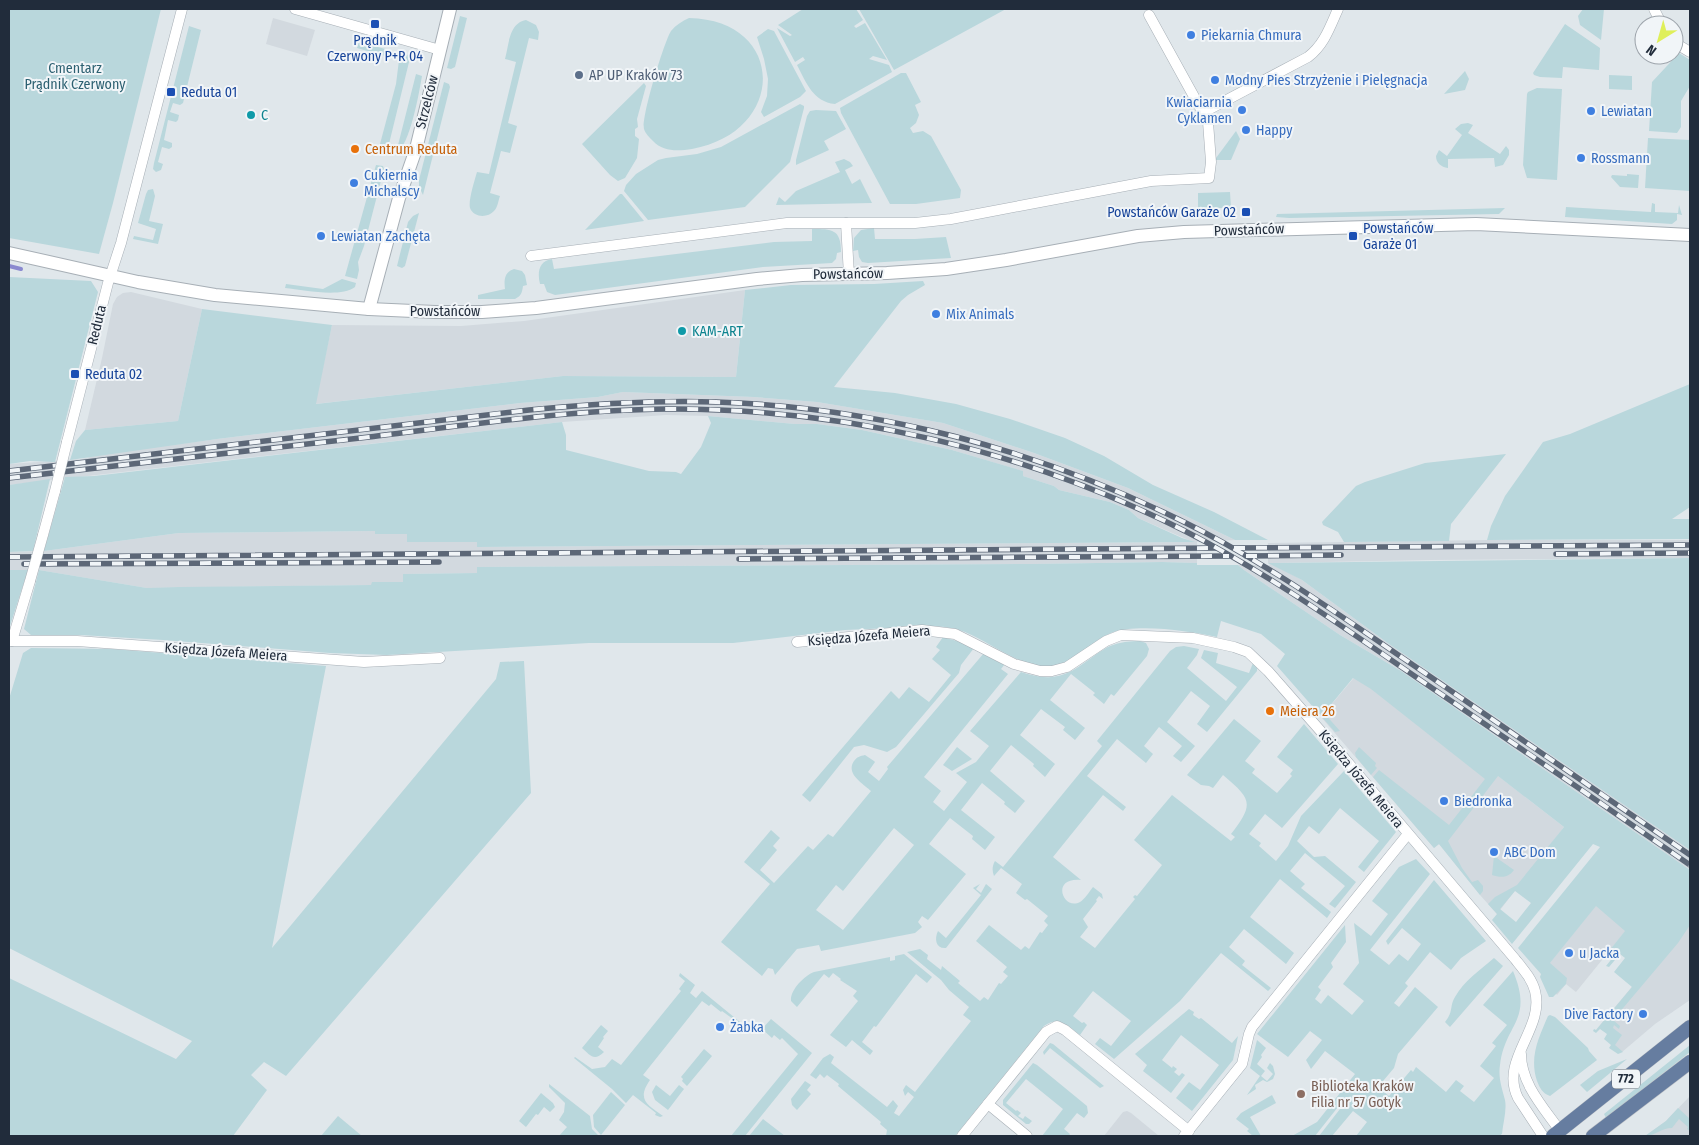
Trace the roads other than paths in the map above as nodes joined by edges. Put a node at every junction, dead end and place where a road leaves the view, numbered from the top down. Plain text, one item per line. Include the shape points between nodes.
1 (182, 9) edge
2 (295, 9) edge
3 (450, 9) edge
4 (1338, 9) edge
5 (1149, 15) dead end
6 (440, 50) junction
7 (1204, 112) junction
8 (846, 223) junction
9 (1690, 236) edge
10 (9, 253) edge
11 (531, 256) dead end
12 (849, 275) junction
13 (111, 276) junction
14 (369, 309) junction
15 (10, 641) edge
16 (797, 642) dead end
17 (440, 658) dead end
18 (1408, 834) junction
19 (1690, 1027) edge
20 (1522, 1048) junction
21 (1690, 1062) edge
22 (988, 1104) junction
23 (1186, 1134) edge
24 (1559, 1134) edge
25 (962, 1136) edge
26 (1027, 1136) edge
27 (1543, 1136) edge
28 (1594, 1136) edge

1 - 13 street, Reduta
2 - 6 street
3 - 6 street, Strzelców
4 - 7 street via 1317,50
5 - 7 street
6 - 14 street, Strzelców via 416,149 399,198
7 - 8 street via 1208,122 1209,178 1151,181 951,219 915,223
8 - 11 street via 787,223
8 - 12 street
9 - 12 street, Powstańców via 1476,224 1227,230 1138,236 954,268
10 - 13 street, Powstańców
12 - 14 street, Powstańców via 757,279 536,308 444,312
13 - 14 street, Powstańców via 208,294
13 - 15 street, Reduta, bridge via 43,535
15 - 17 street, Księdza Józefa Meiera via 77,641 364,662
16 - 18 street, Księdza Józefa Meiera via 941,631 961,636 1014,664 1040,671 1067,667 1121,635 1194,638 1234,647 1259,661
18 - 20 street, Księdza Józefa Meiera via 1530,979 1536,996 1536,1010
18 - 23 street, Księdza Józefa Meiera via 1252,1027 1242,1064
19 - 24 main road, 772
20 - 24 street via 1522,1066 1529,1087
20 - 27 street, Księdza Józefa Meiera via 1514,1068 1513,1085
21 - 28 main road, 772
22 - 23 street, Księdza Józefa Meiera via 1046,1032 1057,1026
22 - 25 street, Księdza Józefa Meiera
22 - 26 street

